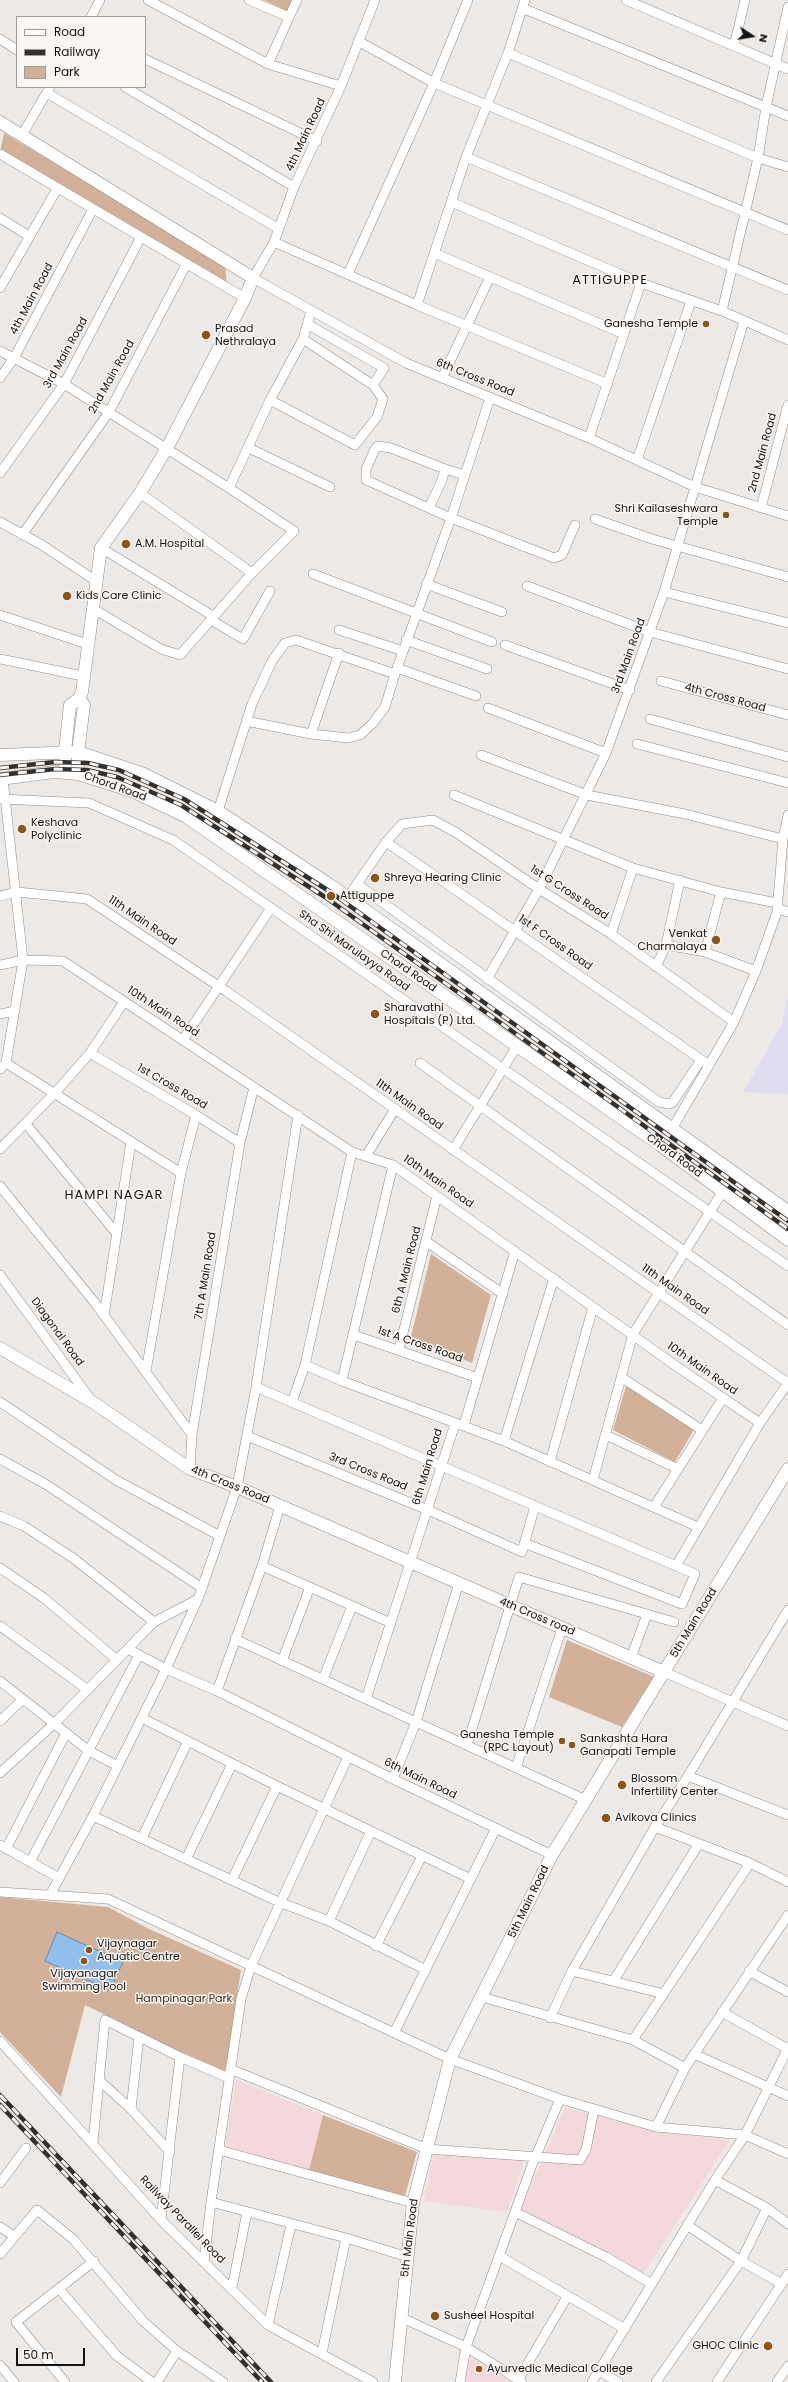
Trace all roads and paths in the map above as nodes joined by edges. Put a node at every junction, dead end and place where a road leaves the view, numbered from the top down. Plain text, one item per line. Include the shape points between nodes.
1 (100, 0) edge
2 (148, 0) edge
3 (249, 0) edge
4 (297, 0) edge
5 (375, 0) edge
6 (468, 0) edge
7 (626, 0) edge
8 (744, 0) edge
9 (524, 4) edge
10 (788, 7) edge
11 (92, 16) edge
12 (289, 17) junction
13 (0, 39) edge
14 (358, 41) junction
15 (734, 46) junction
16 (16, 49) edge
17 (508, 53) junction
18 (146, 59) edge
19 (268, 64) junction
20 (776, 64) junction
21 (788, 69) edge
22 (434, 84) junction
23 (341, 86) junction
24 (127, 88) edge
25 (49, 90) edge
26 (487, 106) junction
27 (766, 107) junction
28 (788, 116) edge
29 (0, 123) edge
30 (22, 135) junction
31 (317, 141) junction
32 (0, 154) edge
33 (466, 157) junction
34 (758, 158) junction
35 (788, 167) edge
36 (294, 188) junction
37 (57, 189) junction
38 (451, 202) junction
39 (94, 209) junction
40 (745, 212) junction
41 (0, 218) edge
42 (279, 229) junction
43 (788, 230) edge
44 (30, 236) junction
45 (141, 237) junction
46 (274, 242) junction
47 (434, 254) junction
48 (186, 265) junction
49 (731, 268) junction
50 (348, 274) junction
51 (490, 277) junction
52 (3, 278) edge
53 (253, 278) junction
54 (641, 283) junction
55 (0, 288) edge
56 (788, 290) edge
57 (245, 298) junction
58 (692, 301) junction
59 (417, 305) junction
60 (311, 311) junction
61 (722, 311) junction
62 (744, 321) junction
63 (307, 324) junction
64 (467, 326) junction
65 (624, 334) junction
66 (304, 339) junction
67 (788, 340) edge
68 (344, 345) junction
69 (0, 351) edge
70 (14, 358) junction
71 (335, 360) junction
72 (0, 378) edge
73 (442, 378) junction
74 (64, 384) junction
75 (373, 384) junction
76 (608, 384) junction
77 (490, 398) junction
78 (270, 400) junction
79 (788, 405) edge
80 (109, 412) junction
81 (589, 438) junction
82 (167, 448) junction
83 (249, 448) junction
84 (637, 460) junction
85 (445, 469) junction
86 (0, 473) edge
87 (465, 475) junction
88 (330, 487) dead end
89 (695, 487) junction
90 (228, 488) junction
91 (140, 493) junction
92 (429, 508) junction
93 (761, 508) junction
94 (788, 516) edge
95 (450, 518) junction
96 (595, 519) dead end
97 (0, 522) edge
98 (574, 525) dead end
99 (22, 534) junction
100 (678, 546) junction
101 (101, 548) junction
102 (252, 573) junction
103 (313, 574) dead end
104 (788, 577) edge
105 (96, 581) junction
106 (426, 584) junction
107 (527, 586) dead end
108 (270, 591) dead end
109 (664, 592) junction
110 (92, 608) junction
111 (502, 612) dead end
112 (415, 613) junction
113 (0, 615) edge
114 (212, 618) junction
115 (788, 623) edge
116 (339, 630) dead end
117 (650, 632) junction
118 (406, 640) junction
119 (492, 642) dead end
120 (86, 644) junction
121 (505, 645) dead end
122 (403, 651) junction
123 (339, 653) junction
124 (0, 659) edge
125 (487, 669) dead end
126 (788, 669) edge
127 (396, 671) junction
128 (83, 676) junction
129 (661, 681) dead end
130 (630, 690) junction
131 (476, 696) dead end
132 (79, 700) junction
133 (488, 708) dead end
134 (788, 715) edge
135 (650, 719) dead end
136 (246, 721) junction
137 (311, 734) junction
138 (637, 744) dead end
139 (65, 751) junction
140 (78, 752) junction
141 (606, 753) junction
142 (0, 755) edge
143 (481, 755) dead end
144 (788, 756) edge
145 (72, 773) junction
146 (2, 779) edge
147 (788, 783) edge
148 (454, 795) dead end
149 (587, 795) junction
150 (3, 799) edge
151 (218, 811) junction
152 (788, 815) edge
153 (783, 839) junction
154 (564, 840) junction
155 (386, 842) junction
156 (633, 868) junction
157 (680, 880) junction
158 (357, 884) junction
159 (539, 889) junction
160 (17, 892) junction
161 (721, 892) junction
162 (0, 896) edge
163 (348, 897) junction
164 (777, 905) junction
165 (271, 908) junction
166 (788, 912) edge
167 (516, 930) junction
168 (611, 934) junction
169 (666, 945) junction
170 (705, 952) junction
171 (23, 960) junction
172 (0, 965) edge
173 (656, 968) junction
174 (756, 971) junction
175 (487, 979) junction
176 (218, 986) junction
177 (124, 1002) junction
178 (15, 1011) junction
179 (0, 1014) edge
180 (734, 1022) junction
181 (183, 1040) junction
182 (517, 1046) junction
183 (90, 1053) junction
184 (701, 1060) junction
185 (420, 1063) dead end
186 (709, 1065) junction
187 (3, 1066) edge
188 (504, 1068) junction
189 (254, 1087) junction
190 (54, 1094) junction
191 (480, 1107) junction
192 (395, 1109) junction
193 (196, 1115) junction
194 (298, 1115) junction
195 (26, 1124) junction
196 (672, 1129) junction
197 (131, 1142) junction
198 (240, 1143) junction
199 (660, 1145) junction
200 (0, 1149) edge
201 (453, 1150) junction
202 (352, 1152) junction
203 (366, 1156) junction
204 (392, 1165) junction
205 (181, 1173) junction
206 (0, 1186) edge
207 (723, 1191) junction
208 (437, 1196) junction
209 (709, 1210) junction
210 (788, 1211) edge
211 (117, 1234) junction
212 (788, 1240) edge
213 (427, 1242) junction
214 (684, 1250) junction
215 (515, 1251) junction
216 (788, 1266) edge
217 (0, 1275) edge
218 (554, 1278) junction
219 (658, 1293) junction
220 (503, 1294) junction
221 (593, 1308) junction
222 (104, 1316) junction
223 (788, 1325) edge
224 (633, 1334) junction
225 (354, 1335) junction
226 (0, 1348) edge
227 (399, 1349) junction
228 (305, 1365) junction
229 (146, 1371) junction
230 (621, 1377) junction
231 (478, 1378) junction
232 (342, 1381) junction
233 (788, 1383) edge
234 (256, 1387) junction
235 (723, 1398) junction
236 (0, 1402) edge
237 (292, 1402) junction
238 (94, 1403) junction
239 (760, 1423) junction
240 (459, 1424) junction
241 (702, 1430) junction
242 (606, 1434) junction
243 (192, 1435) junction
244 (247, 1436) junction
245 (504, 1441) junction
246 (0, 1459) edge
247 (550, 1462) junction
248 (440, 1466) junction
249 (190, 1469) junction
250 (678, 1469) junction
251 (788, 1469) edge
252 (593, 1480) junction
253 (237, 1487) junction
254 (280, 1506) junction
255 (535, 1506) junction
256 (654, 1507) junction
257 (428, 1510) junction
258 (0, 1516) edge
259 (698, 1527) junction
260 (220, 1536) junction
261 (523, 1548) junction
262 (411, 1562) junction
263 (262, 1566) junction
264 (676, 1566) junction
265 (0, 1568) edge
266 (459, 1583) junction
267 (310, 1587) junction
268 (202, 1588) junction
269 (198, 1599) junction
270 (510, 1605) junction
271 (352, 1606) junction
272 (788, 1610) edge
273 (647, 1614) junction
274 (154, 1622) junction
275 (391, 1622) junction
276 (674, 1622) dead end
277 (0, 1626) edge
278 (562, 1628) junction
279 (235, 1639) junction
280 (128, 1649) junction
281 (139, 1655) junction
282 (631, 1658) junction
283 (117, 1660) junction
284 (282, 1661) junction
285 (166, 1670) junction
286 (664, 1672) junction
287 (323, 1679) junction
288 (0, 1681) edge
289 (88, 1690) junction
290 (217, 1691) junction
291 (23, 1699) junction
292 (366, 1699) junction
293 (733, 1702) junction
294 (142, 1718) junction
295 (0, 1721) edge
296 (416, 1722) junction
297 (55, 1723) junction
298 (788, 1726) edge
299 (66, 1733) junction
300 (188, 1741) junction
301 (467, 1746) junction
302 (89, 1751) junction
303 (348, 1757) junction
304 (232, 1764) junction
305 (118, 1766) junction
306 (516, 1768) junction
307 (0, 1773) edge
308 (688, 1776) junction
309 (393, 1780) junction
310 (277, 1786) junction
311 (586, 1800) junction
312 (324, 1808) junction
313 (788, 1815) edge
314 (93, 1816) junction
315 (655, 1827) junction
316 (496, 1828) junction
317 (371, 1831) junction
318 (142, 1838) junction
319 (698, 1845) junction
320 (3, 1847) edge
321 (552, 1855) junction
322 (422, 1856) junction
323 (186, 1859) junction
324 (30, 1862) junction
325 (750, 1863) junction
326 (59, 1878) junction
327 (470, 1879) junction
328 (232, 1880) junction
329 (788, 1882) edge
330 (0, 1892) edge
331 (50, 1895) junction
332 (279, 1902) junction
333 (788, 1915) edge
334 (329, 1921) junction
335 (785, 1927) edge
336 (376, 1946) junction
337 (251, 1966) junction
338 (426, 1970) junction
339 (749, 1970) junction
340 (572, 1971) junction
341 (614, 1980) junction
342 (788, 1992) edge
343 (664, 1994) junction
344 (482, 1997) junction
345 (722, 2012) junction
346 (550, 2018) junction
347 (394, 2033) junction
348 (139, 2037) junction
349 (633, 2040) junction
350 (0, 2041) edge
351 (788, 2048) edge
352 (694, 2054) junction
353 (180, 2057) junction
354 (450, 2059) junction
355 (685, 2068) junction
356 (229, 2073) junction
357 (100, 2081) junction
358 (768, 2089) junction
359 (788, 2096) edge
360 (560, 2099) junction
361 (131, 2109) junction
362 (594, 2109) junction
363 (656, 2127) junction
364 (745, 2135) junction
365 (93, 2142) junction
366 (26, 2148) dead end
367 (427, 2149) junction
368 (219, 2150) junction
369 (170, 2152) junction
370 (788, 2154) edge
371 (535, 2157) junction
372 (715, 2180) junction
373 (0, 2183) edge
374 (211, 2202) junction
375 (413, 2203) junction
376 (767, 2208) junction
377 (246, 2212) junction
378 (515, 2212) junction
379 (161, 2220) junction
380 (788, 2224) edge
381 (291, 2225) junction
382 (687, 2225) junction
383 (0, 2227) edge
384 (14, 2236) junction
385 (346, 2238) junction
386 (0, 2254) edge
387 (499, 2256) junction
388 (408, 2257) junction
389 (741, 2260) junction
390 (94, 2261) junction
391 (204, 2262) junction
392 (788, 2274) edge
393 (652, 2284) junction
394 (782, 2284) junction
395 (232, 2288) junction
396 (60, 2290) junction
397 (567, 2297) junction
398 (402, 2318) junction
399 (268, 2325) junction
400 (625, 2330) junction
401 (466, 2347) junction
402 (177, 2351) junction
403 (322, 2353) junction
404 (0, 2365) edge
405 (788, 2366) edge
406 (599, 2371) junction
407 (520, 2381) edge
408 (14, 2382) edge
409 (65, 2382) edge
410 (152, 2382) edge
411 (157, 2382) edge
412 (223, 2382) edge
413 (373, 2382) edge
414 (395, 2382) edge
415 (460, 2382) edge
416 (592, 2382) edge
417 (618, 2382) edge
418 (656, 2382) edge
419 (717, 2382) edge
420 (777, 2382) edge

1 - 11 street
2 - 19 street
3 - 12 street
4 - 12 street
5 - 14 street, 4th Main Road
6 - 22 street
7 - 15 street
8 - 15 street
9 - 17 street
9 - 27 street
10 - 20 street
12 - 19 street
13 - 16 street
14 - 22 street
14 - 23 street, 4th Main Road
15 - 20 street
17 - 26 street
17 - 34 street
18 - 31 street
19 - 23 street
20 - 21 street
20 - 27 street
22 - 26 street
22 - 50 street
23 - 31 street, 4th Main Road
24 - 36 street
25 - 30 street
25 - 42 street
26 - 33 street
26 - 40 street
27 - 28 street
27 - 34 street
29 - 30 main road
30 - 53 main road
31 - 36 street, 4th Main Road
32 - 37 street
33 - 38 street
33 - 49 street
34 - 35 street
34 - 40 street
36 - 42 street, 4th Main Road
37 - 39 street
37 - 44 street
38 - 47 street
38 - 54 street
39 - 45 street
39 - 70 street, 4th Main Road
40 - 43 street
40 - 49 street
41 - 44 street
42 - 46 street, 4th Main Road
44 - 52 street
45 - 48 street
45 - 74 street, 3rd Main Road
46 - 50 street
46 - 53 street, 4th Main Road
47 - 51 street
47 - 59 street
48 - 57 street
48 - 80 street, 2nd Main Road
49 - 56 street
49 - 61 street
50 - 59 street
51 - 64 street
51 - 65 street
52 - 55 street
53 - 57 main road
53 - 60 street, 6th Cross Road
54 - 58 street
54 - 65 street
57 - 82 main road
58 - 61 street
58 - 84 street
59 - 64 street
60 - 63 street
60 - 73 street, 6th Cross Road via 406,363
61 - 62 street
62 - 67 street
62 - 89 street, 3rd Main Road
63 - 66 street
63 - 68 street
64 - 73 street
64 - 76 street
65 - 76 street
66 - 71 street
66 - 78 street
68 - 71 street
68 - 75 street via 384,368
69 - 70 street
70 - 72 street, 4th Main Road
70 - 74 street
71 - 75 street
73 - 77 street, 6th Cross Road
74 - 80 street
74 - 86 street, 3rd Main Road
75 - 78 street via 382,399 377,417 355,445
76 - 81 street
77 - 81 street, 6th Cross Road
77 - 87 street
78 - 83 street
79 - 93 street, 2nd Main Road
80 - 82 street
80 - 99 street, 2nd Main Road
81 - 84 street, 6th Cross Road
82 - 90 street
82 - 91 main road
83 - 88 street
83 - 90 street
84 - 89 street, 6th Cross Road
85 - 87 street
85 - 92 street
85 - 92 street via 382,446 375,449 366,469 366,480
87 - 95 street
89 - 93 street, 6th Cross Road
89 - 100 street, 3rd Main Road
90 - 102 street via 294,531
91 - 101 main road
91 - 102 street
92 - 95 street
93 - 94 street, 6th Cross Road
95 - 98 street via 554,558 562,555
95 - 106 street
96 - 100 street
97 - 99 street
99 - 105 street
100 - 104 street
100 - 109 street, 3rd Main Road
101 - 105 main road
101 - 114 street
102 - 114 street
103 - 112 street
105 - 110 main road
106 - 111 street
106 - 112 street
107 - 117 street
108 - 114 street via 243,639
109 - 115 street
109 - 117 street, 3rd Main Road
110 - 114 street via 161,649 180,655
110 - 120 main road
112 - 118 street
112 - 119 street
113 - 120 street
116 - 122 street
117 - 126 street
117 - 130 street, 3rd Main Road
118 - 122 street
118 - 125 street
120 - 128 main road
121 - 130 street
122 - 127 street
123 - 127 street
123 - 136 street via 296,640 286,643 272,661
123 - 137 street
124 - 128 street
127 - 131 street
127 - 137 street via 385,707 360,735 348,738
128 - 132 main road
129 - 134 street, 4th Cross Road
130 - 141 street, 3rd Main Road
132 - 139 main road via 70,705
132 - 140 main road via 84,705
133 - 141 street
135 - 144 street
136 - 137 street
136 - 151 street
138 - 147 street
139 - 140 main road, Chord Road
139 - 142 main road, Chord Road
139 - 145 main road
140 - 145 main road
140 - 151 main road, Chord Road via 144,774
141 - 149 street, 3rd Main Road
143 - 149 street
145 - 146 main road, Chord Road
145 - 182 main road, Chord Road via 132,791 185,816
146 - 150 street
148 - 154 street
149 - 153 street via 685,814
149 - 154 street, 3rd Main Road
150 - 160 street
150 - 165 street, Sha Shi Marulayya Road via 89,803 173,840
151 - 163 main road, Chord Road
152 - 153 street
153 - 164 street
154 - 156 street
154 - 159 street, 3rd Main Road
155 - 158 street, 1st G Cross Road
155 - 159 street, 1st G Cross Road via 402,824 433,820 457,833
155 - 167 street, 1st F Cross Road
156 - 157 street
156 - 168 street
157 - 161 street
157 - 169 street
158 - 163 street, 1st G Cross Road
158 - 175 street
159 - 167 street, 3rd Main Road
159 - 168 street, 1st G Cross Road
160 - 162 street, 11th Main Road
160 - 171 street
160 - 176 street, 11th Main Road via 87,899
161 - 164 street
161 - 170 street
163 - 196 main road, Chord Road
164 - 166 street
164 - 174 street
165 - 176 street
165 - 188 street, Sha Shi Marulayya Road
167 - 175 street, 3rd Main Road
167 - 184 street, 1st F Cross Road
168 - 173 street, 1st G Cross Road
169 - 170 street
169 - 173 street
170 - 174 street
171 - 172 street, 10th Main Road
171 - 177 street, 10th Main Road via 64,961
171 - 178 street
173 - 180 street, 1st G Cross Road
174 - 180 street
175 - 184 street via 659,1102 673,1102
176 - 181 street
176 - 192 street, 11th Main Road
177 - 181 street, 10th Main Road
177 - 183 street
178 - 179 street
178 - 187 street
180 - 186 street
181 - 189 street, 10th Main Road
182 - 188 street
182 - 199 main road, Chord Road
183 - 190 street
183 - 193 street, 1st Cross Road
184 - 186 street, 1st F Cross Road
185 - 191 street
186 - 196 street
187 - 190 street
188 - 191 street
188 - 209 street, Sha Shi Marulayya Road
189 - 194 street, 10th Main Road
189 - 198 street, 7th A Main Road
190 - 195 street
190 - 197 street
191 - 201 street
191 - 214 street
192 - 201 street, 11th Main Road
192 - 203 street
193 - 198 street, 1st Cross Road
193 - 205 street
194 - 202 street, 10th Main Road
194 - 234 street
195 - 200 street
195 - 211 street
196 - 199 street
196 - 210 main road, Chord Road
197 - 205 street
197 - 211 street
198 - 243 street, 7th A Main Road
199 - 207 main road, Chord Road
201 - 219 street, 11th Main Road
202 - 203 street, 10th Main Road
202 - 228 street
203 - 204 street, 10th Main Road
204 - 208 street, 10th Main Road
204 - 225 street
205 - 229 street
206 - 222 street
207 - 209 street
207 - 212 main road, Chord Road
208 - 213 street, 6th A Main Road
208 - 215 street, 10th Main Road
209 - 214 street
209 - 216 street, Sha Shi Marulayya Road
211 - 222 street
213 - 220 street
213 - 227 street, 6th A Main Road
214 - 219 street
214 - 223 street
215 - 218 street, 10th Main Road
215 - 220 street, 6th Main Road
217 - 238 street, Diagonal Road
218 - 221 street, 10th Main Road
218 - 245 street
219 - 224 street
219 - 233 street, 11th Main Road
220 - 231 street, 6th Main Road
221 - 224 street, 10th Main Road
221 - 247 street
222 - 229 street
224 - 230 street
224 - 235 street, 10th Main Road
225 - 227 street, 1st A Cross Road
225 - 232 street
226 - 238 main road, 4th Cross Road
227 - 231 street, 1st A Cross Road
228 - 232 street
228 - 237 street
229 - 243 street
230 - 241 street
230 - 242 street
231 - 240 street, 6th Main Road
232 - 240 street
233 - 239 street
234 - 237 street
234 - 244 street
235 - 239 street, 10th Main Road
235 - 241 street
236 - 260 street via 116,1480
237 - 248 street
238 - 249 main road, 4th Cross Road
239 - 259 street
240 - 245 street
240 - 248 street, 6th Main Road
241 - 250 street
242 - 250 street
242 - 252 street
243 - 249 street, 7th A Main Road
244 - 253 street
244 - 257 street, 3rd Cross Road
245 - 247 street
246 - 268 street via 47,1485
247 - 252 street
248 - 255 street
248 - 257 street, 6th Main Road
249 - 253 main road, 4th Cross Road
250 - 256 street
251 - 286 main road, 5th Main Road
252 - 256 street
253 - 254 main road, 4th Cross Road
253 - 260 street
254 - 262 main road, 4th Cross Road
254 - 263 street
255 - 261 street
255 - 264 street
256 - 259 street
257 - 261 street, 3rd Cross Road
257 - 262 street, 6th Main Road
258 - 274 street via 24,1526 73,1558
259 - 264 street
260 - 268 street
261 - 264 street, 3rd Cross Road via 682,1604 695,1574
262 - 266 main road, 4th Cross road
262 - 275 street, 6th Main Road
263 - 267 street
263 - 279 street
265 - 283 street via 44,1598
266 - 270 main road, 4th Cross road
266 - 296 street
267 - 271 street
267 - 284 street
268 - 269 street
269 - 274 street
269 - 285 street
270 - 273 street via 521,1576
270 - 278 main road, 4th Cross road
270 - 301 street
271 - 275 street
271 - 287 street
272 - 293 street
273 - 276 street
273 - 282 street
274 - 280 street
275 - 292 street, 6th Main Road
277 - 289 street
278 - 282 main road, 4th Cross road
278 - 306 street
279 - 284 street
279 - 290 street
280 - 281 street, 6th Main Road
280 - 283 street
281 - 285 street, 6th Main Road
281 - 302 street
282 - 286 main road, 4th Cross road
283 - 289 street
284 - 287 street
285 - 290 street, 6th Main Road
285 - 294 street
286 - 293 street
286 - 311 main road, 5th Main Road
287 - 292 street
288 - 291 street
289 - 297 street
290 - 303 street, 6th Main Road
291 - 295 street
291 - 297 street
292 - 296 street
293 - 298 street
293 - 308 street
294 - 300 street
294 - 305 street
296 - 301 street
296 - 309 street
297 - 299 street
297 - 307 street
299 - 302 street
299 - 320 street
300 - 304 street
300 - 318 street
301 - 306 street
302 - 305 street
302 - 324 street
303 - 309 street, 6th Main Road
303 - 312 street
304 - 310 street
304 - 323 street
305 - 314 street
306 - 311 street
308 - 313 street
308 - 315 street
309 - 316 street, 6th Main Road
310 - 312 street
310 - 328 street
311 - 321 main road, 5th Main Road
312 - 317 street
312 - 332 street
314 - 318 street
314 - 326 street
315 - 319 street
315 - 340 street
316 - 321 street, 6th Main Road
316 - 327 street
317 - 322 street
317 - 334 street
318 - 323 street
319 - 325 street
319 - 341 street
320 - 324 street
321 - 344 main road, 5th Main Road
322 - 327 street
322 - 336 street
323 - 328 street
324 - 326 street
325 - 329 street
325 - 343 street
326 - 331 street
327 - 338 street
328 - 332 street
330 - 331 street
331 - 337 street via 108,1899
332 - 334 street
332 - 337 street
333 - 335 street
334 - 336 street
335 - 339 street
336 - 338 street
337 - 347 street
337 - 356 street via 241,1999
338 - 347 street
339 - 342 street
339 - 345 street
340 - 341 street
340 - 346 street
341 - 343 street
343 - 349 street
344 - 346 street
344 - 354 main road, 5th Main Road
345 - 351 street
345 - 352 street
346 - 349 street
347 - 354 street
348 - 353 street
348 - 357 street via 105,2020
348 - 361 street
349 - 355 street
350 - 365 street, Railway Parallel Road
351 - 358 street
352 - 355 street
352 - 358 street
353 - 356 street
353 - 369 street
354 - 360 street
354 - 367 main road, 5th Main Road
355 - 363 street
356 - 367 street
356 - 368 street
357 - 361 street
357 - 365 street
358 - 359 street
358 - 364 street
360 - 362 street
360 - 371 street
361 - 369 street
362 - 363 street
362 - 371 street via 586,2150 580,2160
363 - 364 street
364 - 370 street
364 - 372 street
365 - 379 street, Railway Parallel Road
366 - 373 street
367 - 371 street
367 - 375 main road, 5th Main Road
368 - 374 street
368 - 375 street
369 - 379 street
371 - 378 street
372 - 376 street
372 - 382 street
374 - 377 street
374 - 391 street
375 - 388 main road, 5th Main Road
376 - 380 street
376 - 389 street
377 - 381 street
377 - 395 street
378 - 387 street
378 - 393 street via 606,2257
379 - 391 street, Railway Parallel Road
381 - 385 street
381 - 399 street
382 - 389 street
382 - 393 street
383 - 384 street
384 - 386 street
384 - 390 street via 37,2210 73,2239
385 - 388 street
385 - 403 street
387 - 397 street
387 - 401 street
388 - 398 main road, 5th Main Road
389 - 394 street
389 - 418 street
390 - 396 street
390 - 402 street via 110,2285 143,2321
391 - 395 street, Railway Parallel Road
392 - 394 street
393 - 400 street
394 - 419 street
395 - 399 street, Railway Parallel Road
396 - 409 street via 16,2322
396 - 410 street via 117,2356
397 - 400 street
397 - 407 street
398 - 401 street
398 - 414 main road, 5th Main Road
399 - 403 street, Railway Parallel Road
400 - 406 street
401 - 407 street
401 - 415 street
402 - 411 street
402 - 412 street
403 - 413 street, Railway Parallel Road
404 - 408 street
405 - 420 street
406 - 416 street
406 - 417 street

